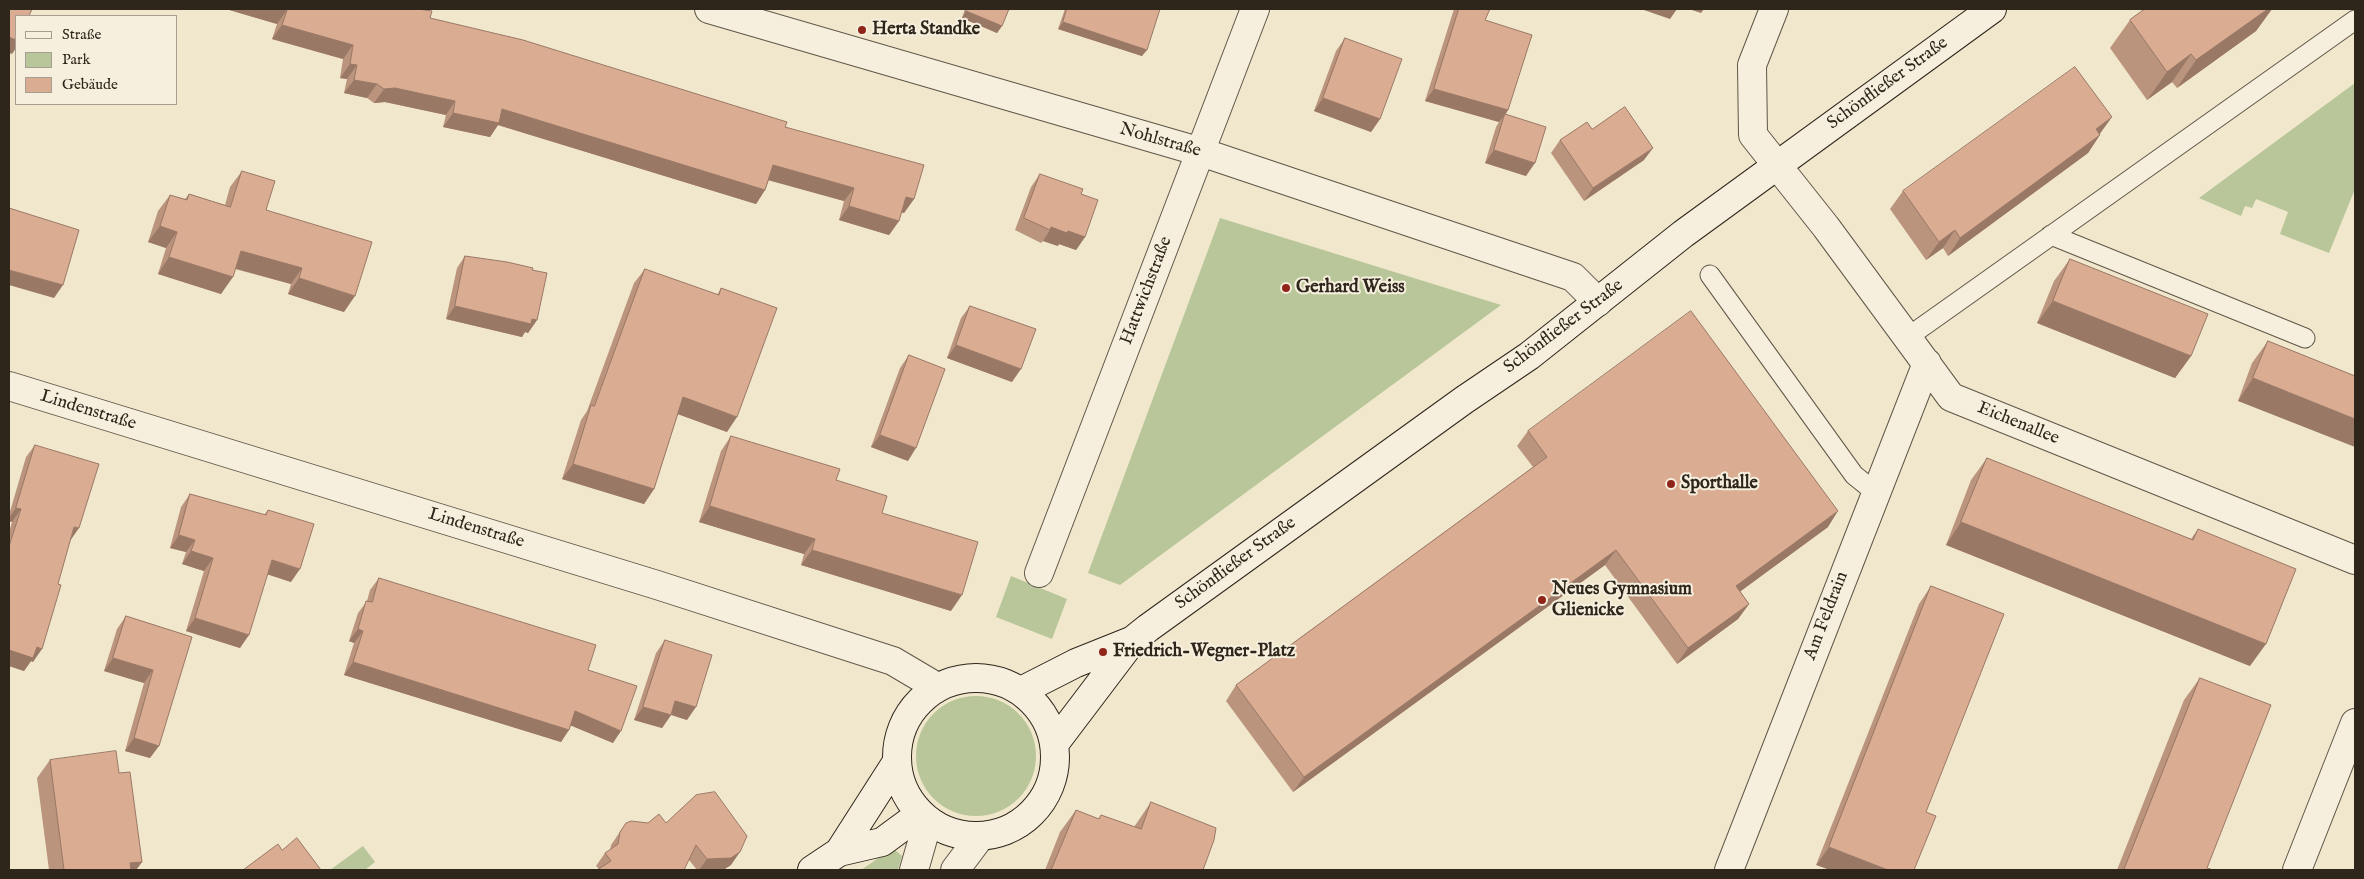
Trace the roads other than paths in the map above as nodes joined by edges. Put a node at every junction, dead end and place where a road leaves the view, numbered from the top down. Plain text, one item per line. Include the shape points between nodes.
1 (709, 9) edge
2 (1255, 9) edge
3 (1774, 9) edge
4 (1992, 9) edge
5 (2355, 20) edge
6 (1201, 152) junction
7 (1777, 164) junction
8 (2051, 235) junction
9 (1710, 275) dead end
10 (1598, 302) junction
11 (1908, 337) junction
12 (2305, 338) dead end
13 (1927, 363) junction
14 (9, 386) edge
15 (1875, 492) junction
16 (2355, 560) edge
17 (1039, 573) dead end
18 (1133, 640) junction
19 (937, 687) junction
20 (1021, 691) junction
21 (2355, 723) edge
22 (1055, 743) junction
23 (896, 763) junction
24 (924, 818) junction
25 (979, 838) junction
26 (839, 852) junction
27 (812, 870) edge
28 (914, 870) edge
29 (955, 870) edge
30 (1729, 870) edge
31 (2297, 870) edge

1 - 6 street, Nohlstraße
2 - 6 street, Hattwichstraße
3 - 7 street, Eichenallee via 1752,65 1753,135
4 - 7 street, Schönfließer Straße
5 - 8 lane
6 - 10 street, Nohlstraße via 1573,277
6 - 17 street, Hattwichstraße
7 - 10 street, Schönfließer Straße
7 - 11 street, Eichenallee
8 - 11 lane
8 - 12 lane
9 - 15 lane via 1854,475
10 - 18 street, Schönfließer Straße via 1529,356
11 - 13 street, Eichenallee
13 - 15 street, Am Feldrain
13 - 16 street, Eichenallee via 1951,397
14 - 19 street, Lindenstraße via 893,661
15 - 30 street, Am Feldrain
18 - 20 street, Schönfließer Straße via 1076,663
18 - 22 street, Schönfließer Straße
19 - 20 street via 959,679 984,677 1007,683
19 - 23 street via 919,701 905,719
20 - 22 street via 1040,709
21 - 31 street
22 - 25 street via 1056,764 1052,783 1043,801 1013,828
23 - 24 street via 903,789
23 - 26 street
24 - 25 street via 954,834
24 - 26 street via 882,842
24 - 28 street
25 - 29 street
26 - 27 street

